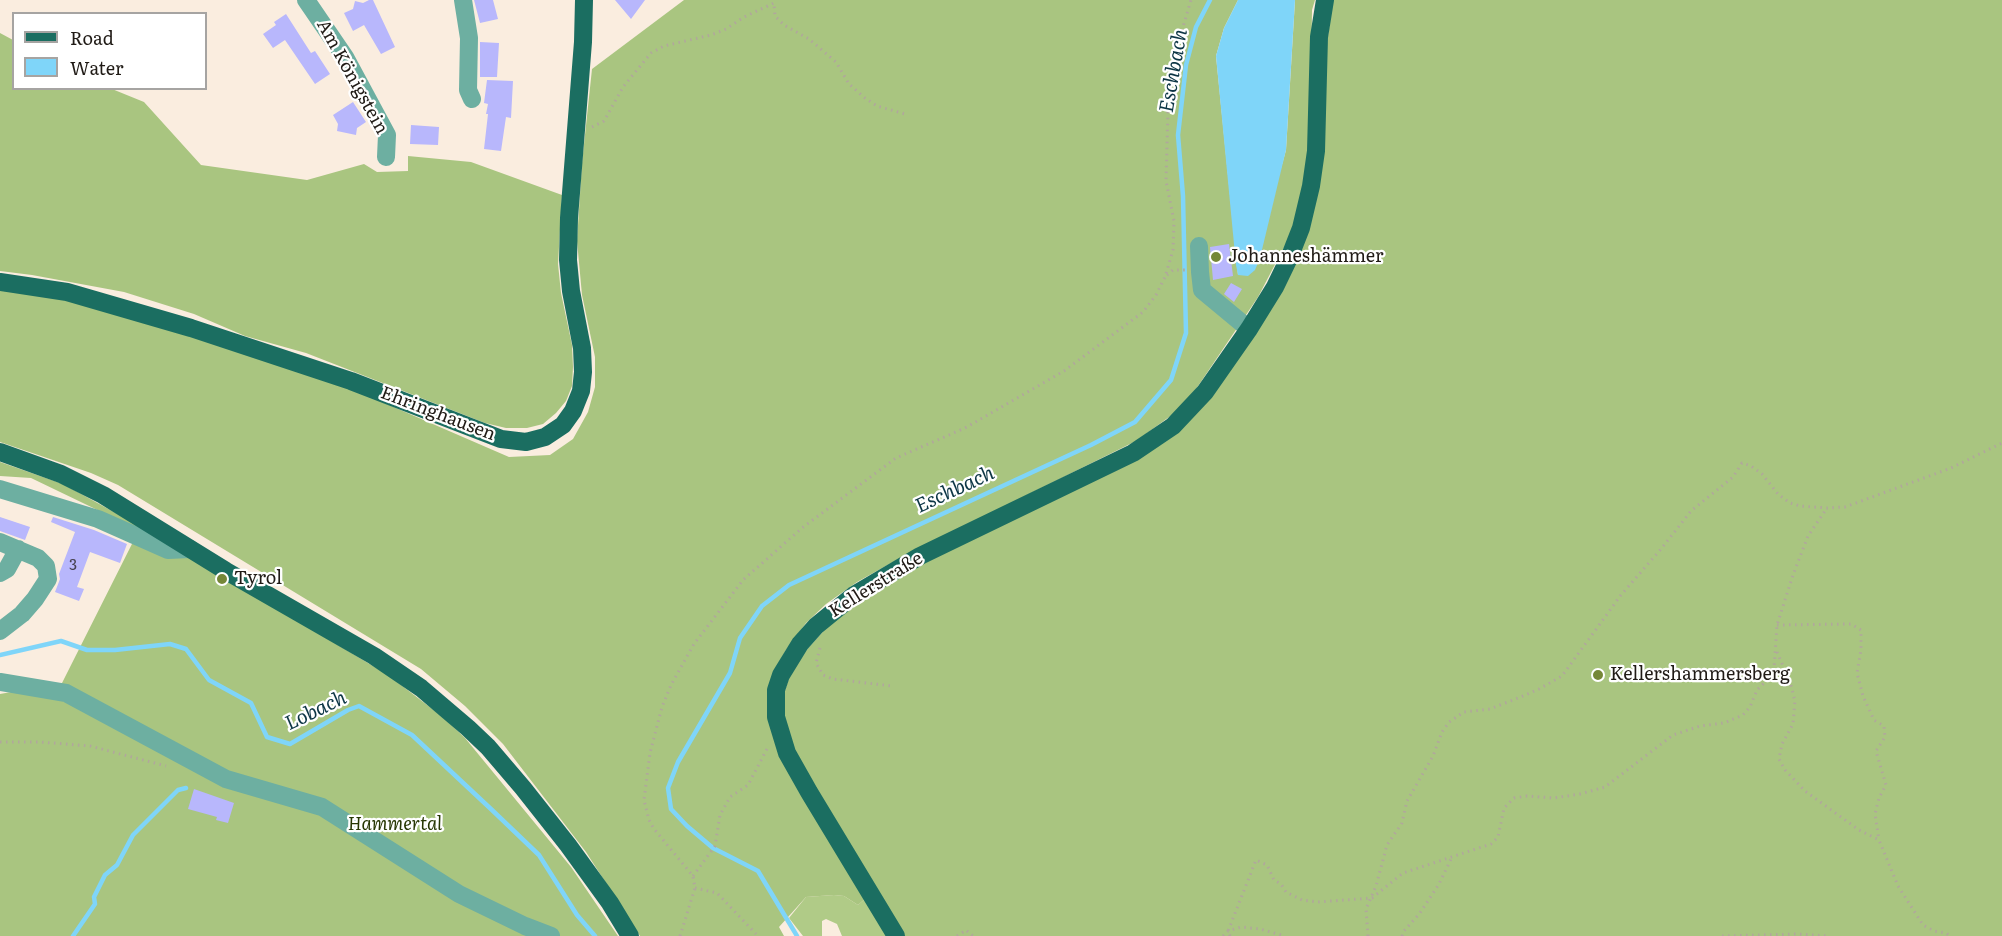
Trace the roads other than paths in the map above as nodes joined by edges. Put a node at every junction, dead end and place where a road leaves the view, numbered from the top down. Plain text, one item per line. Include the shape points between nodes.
1 (306, 0) edge
2 (463, 0) edge
3 (584, 0) edge
4 (1325, 0) edge
5 (472, 99) dead end
6 (386, 157) dead end
7 (1199, 246) dead end
8 (0, 282) edge
9 (1249, 329) junction
10 (0, 453) edge
11 (0, 489) edge
12 (0, 542) edge
13 (18, 549) junction
14 (190, 549) junction
15 (0, 573) edge
16 (0, 631) edge
17 (0, 682) edge
18 (551, 936) edge
19 (630, 936) edge
20 (896, 936) edge

1 - 6 street, Am Königstein via 345,57 387,135
2 - 5 street via 469,38 468,90
3 - 8 main road, Ehringhausen via 568,260 582,348 582,382 569,418 555,432 536,440 501,439 333,375 144,313 67,292
4 - 9 main road, Kellerstraße via 1319,37 1316,151 1306,209 1285,267
7 - 9 street via 1202,290
9 - 20 main road, Kellerstraße via 1195,404 1162,435 880,579 825,617 786,665 778,682 775,707 787,753
10 - 14 main road via 84,484
11 - 14 street via 98,519 168,550
12 - 13 street
13 - 15 street
13 - 16 street via 39,558 46,566 48,579 22,614
14 - 19 main road via 374,656 421,688 468,728 568,845
17 - 18 street via 66,693 226,780 322,807 459,894

